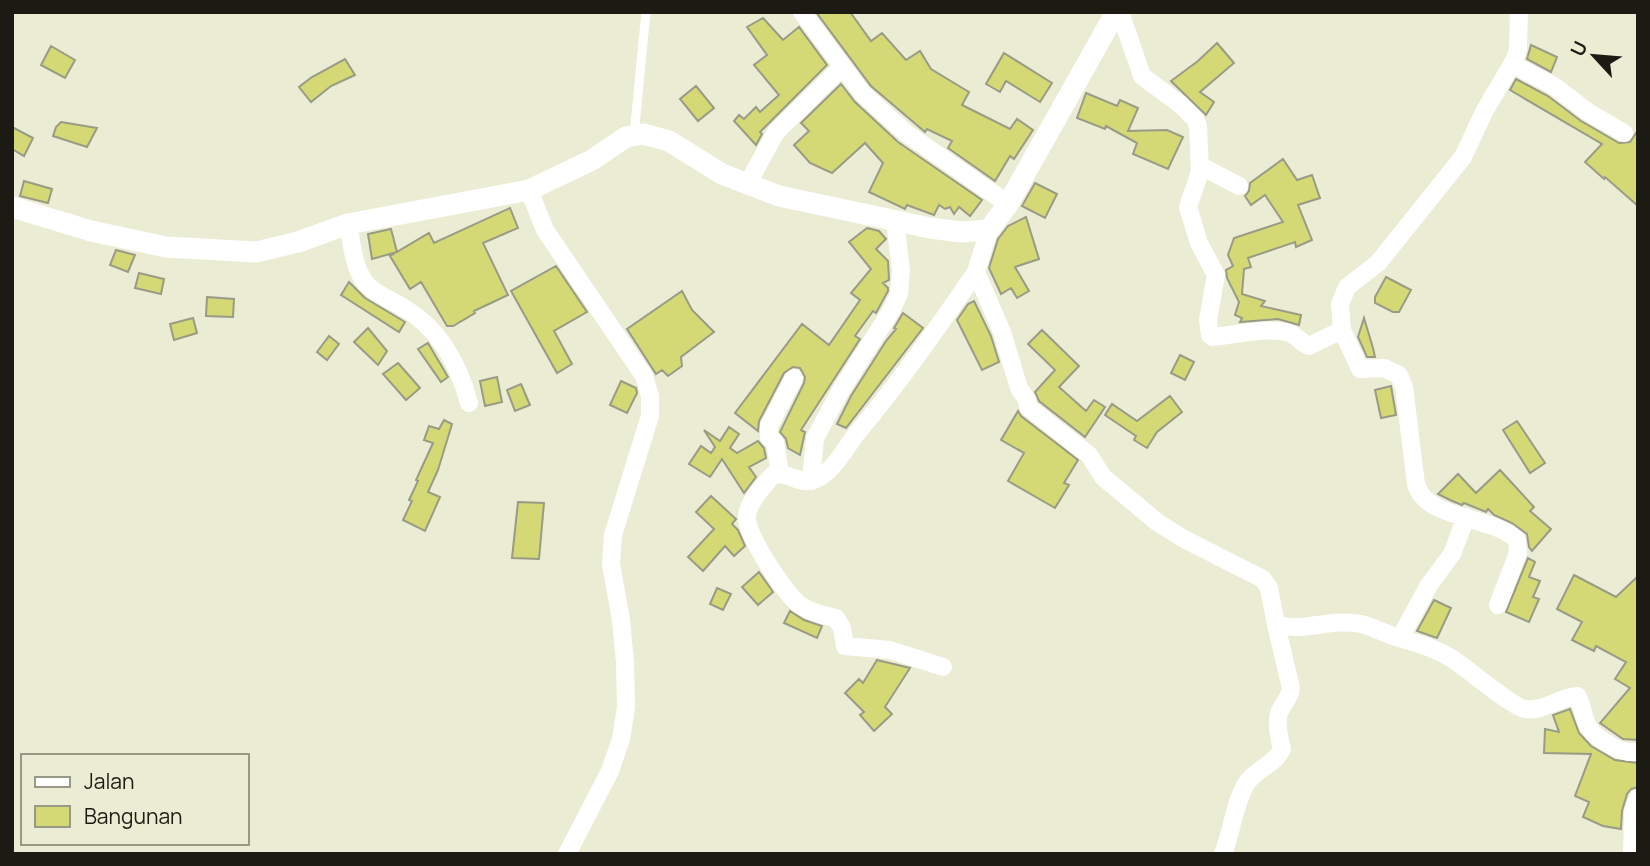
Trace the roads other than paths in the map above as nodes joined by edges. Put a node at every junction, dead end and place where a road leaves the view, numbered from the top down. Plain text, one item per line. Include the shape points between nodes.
1 (646, 12) edge
2 (802, 12) edge
3 (1118, 12) edge
4 (1519, 12) edge
5 (1512, 64) junction
6 (842, 66) junction
7 (1624, 133) dead end
8 (634, 135) junction
9 (1200, 166) junction
10 (747, 186) junction
11 (1239, 186) dead end
12 (528, 190) junction
13 (1008, 204) junction
14 (12, 207) edge
15 (895, 221) junction
16 (348, 224) junction
17 (989, 230) junction
18 (976, 272) junction
19 (1342, 330) junction
20 (794, 378) dead end
21 (469, 403) dead end
22 (780, 474) junction
23 (811, 481) junction
24 (1466, 517) junction
25 (1498, 605) dead end
26 (1276, 625) junction
27 (1399, 638) junction
28 (943, 667) dead end
29 (1638, 751) edge
30 (1638, 797) edge
31 (567, 854) edge
32 (1223, 854) edge
33 (1632, 854) edge

1 - 8 lane
2 - 6 street
3 - 9 street via 1142,76 1195,119
3 - 13 street
4 - 5 street via 1518,48
5 - 7 street
5 - 19 street via 1463,157 1378,263 1347,287 1340,304
6 - 10 street via 776,132
6 - 13 street via 863,94 906,133
8 - 10 street via 649,134 669,141
8 - 12 street
9 - 11 street
9 - 19 street via 1188,207 1199,243 1216,275 1210,335 1286,331 1309,346
10 - 15 street
12 - 16 street
12 - 31 street via 545,230 644,376 652,405 613,535 611,564 625,662 621,739 611,772
13 - 17 street
14 - 16 street via 166,247 235,252 279,247
15 - 17 street via 961,232
15 - 23 street via 900,289 816,438
16 - 21 street via 366,284 412,312 434,333 457,367
17 - 18 street
18 - 23 street via 869,421 830,468
18 - 26 street via 1028,407 1089,455 1103,477 1157,522 1262,579 1269,588
19 - 24 street via 1360,369 1390,370 1403,380 1421,497
20 - 22 street via 768,426
22 - 23 street
22 - 28 street via 771,477 755,497 747,519 768,565 790,596 818,615 837,619 846,646 890,650
24 - 25 street via 1517,540 1518,553
24 - 27 street via 1452,554
26 - 27 street via 1300,628 1346,622
26 - 32 street via 1291,688 1279,714 1281,752 1245,786
27 - 29 street via 1448,656 1519,707 1537,708 1577,696 1592,730 1620,750
30 - 33 street

